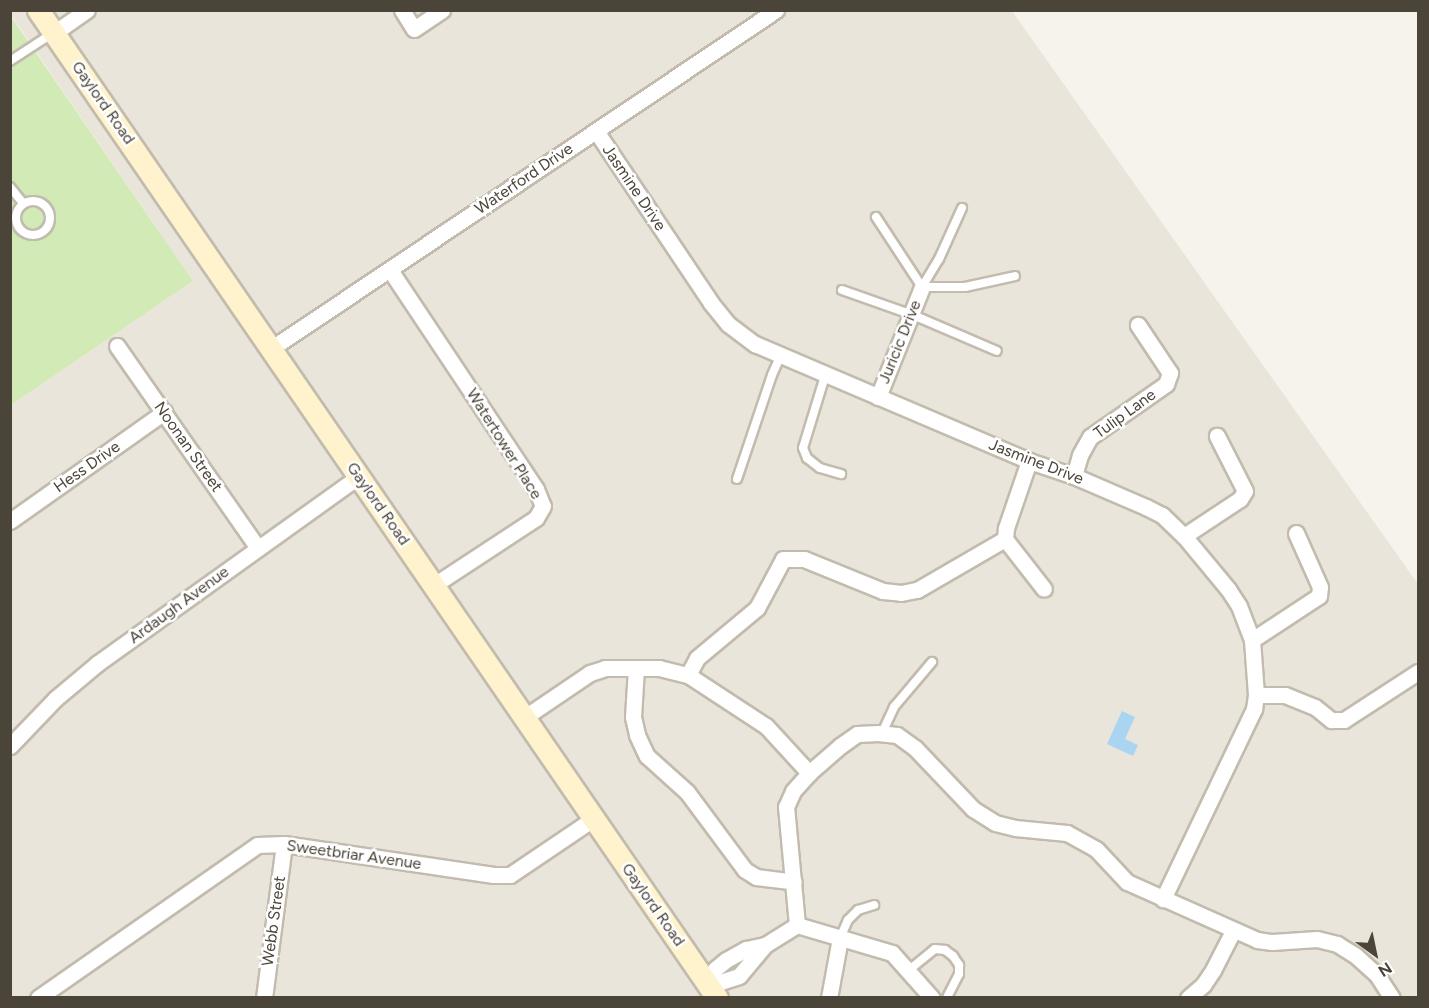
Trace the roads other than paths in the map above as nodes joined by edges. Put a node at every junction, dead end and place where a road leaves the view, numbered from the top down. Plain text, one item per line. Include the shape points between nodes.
1 (39, 10) edge
2 (87, 10) edge
3 (402, 10) edge
4 (442, 10) edge
5 (776, 10) edge
6 (54, 33) junction
7 (10, 61) edge
8 (596, 131) junction
9 (10, 186) edge
10 (22, 202) junction
11 (962, 208) dead end
12 (876, 217) dead end
13 (390, 270) junction
14 (1016, 276) dead end
15 (922, 287) junction
16 (842, 290) dead end
17 (913, 315) junction
18 (1138, 325) dead end
19 (117, 346) dead end
20 (272, 348) junction
21 (997, 351) dead end
22 (780, 357) junction
23 (825, 376) junction
24 (878, 397) junction
25 (164, 412) junction
26 (1217, 436) dead end
27 (1029, 461) junction
28 (840, 474) dead end
29 (359, 476) junction
30 (1074, 476) junction
31 (737, 479) dead end
32 (10, 521) edge
33 (1296, 533) dead end
34 (1184, 536) junction
35 (1005, 539) junction
36 (258, 548) junction
37 (434, 585) junction
38 (1044, 589) dead end
39 (1252, 640) junction
40 (932, 662) dead end
41 (636, 668) junction
42 (1419, 672) edge
43 (688, 675) junction
44 (1256, 695) junction
45 (525, 717) junction
46 (882, 733) junction
47 (10, 746) edge
48 (809, 773) junction
49 (593, 819) junction
50 (284, 843) junction
51 (794, 882) junction
52 (1163, 899) junction
53 (874, 905) dead end
54 (797, 925) junction
55 (1233, 931) junction
56 (840, 938) junction
57 (909, 970) junction
58 (712, 990) edge
59 (38, 998) edge
60 (264, 998) edge
61 (829, 998) edge
62 (932, 998) edge
63 (947, 998) edge
64 (1188, 998) edge
65 (1392, 998) edge

1 - 6 street, Gaylord Road
2 - 6 street
3 - 4 street via 414,29
5 - 8 street, Waterford Drive
6 - 7 lane
6 - 20 street, Gaylord Road
8 - 13 street, Waterford Drive
8 - 22 street, Jasmine Drive via 728,324
9 - 10 lane
10 - 10 lane via 15,215 19,228 28,235 43,232 50,223 51,212 45,204
11 - 15 lane
12 - 15 lane
13 - 20 street, Waterford Drive
13 - 37 street, Watertower Place via 536,489 543,506 536,518
14 - 15 lane via 965,287
15 - 17 street, Juricic Drive
16 - 17 lane
17 - 21 lane
17 - 24 street, Juricic Drive
18 - 30 street, Tulip Lane via 1170,373 1166,384 1090,437
19 - 25 street, Noonan Street
20 - 29 street, Gaylord Road
22 - 23 street, Jasmine Drive
22 - 31 lane
23 - 24 street, Jasmine Drive
23 - 28 lane via 803,448 807,458 820,468
24 - 27 street, Jasmine Drive
25 - 32 street, Hess Drive
25 - 36 street, Noonan Street
26 - 34 street via 1245,491 1240,499
27 - 30 street, Jasmine Drive
27 - 35 street
29 - 36 street, Ardaugh Avenue
29 - 37 street, Gaylord Road
30 - 34 street, Jasmine Drive via 1162,515
33 - 39 street via 1320,587 1319,596
34 - 39 street, Jasmine Drive via 1234,597
35 - 38 street
35 - 43 street via 917,590 901,593 883,591 804,560 783,559 757,608 697,658
36 - 47 street, Ardaugh Avenue via 84,674
37 - 45 street, Gaylord Road
39 - 44 street, Jasmine Drive
40 - 46 lane via 894,707
41 - 43 street via 659,668
41 - 45 street via 605,668 590,673
41 - 51 street via 633,717 647,756 687,792 745,870 756,877
42 - 44 street via 1344,720 1331,720 1315,707 1285,695
43 - 48 street via 766,726
44 - 52 street, Jasmine Drive via 1249,720
45 - 49 street, Gaylord Road
46 - 48 street via 857,734
46 - 52 street via 897,735 915,748 973,809 995,823 1067,833 1096,849 1127,882
48 - 51 street via 792,791 786,807
49 - 50 street, Sweetbriar Avenue via 510,875
49 - 58 street, Gaylord Road
50 - 59 street, Sweetbriar Avenue via 257,845 245,852
50 - 60 street, Webb Street
51 - 54 street
52 - 55 street
53 - 56 lane via 858,910 848,920
54 - 56 street
54 - 58 street via 765,945 746,949 726,960 715,969
55 - 64 street via 1203,985
55 - 65 street via 1272,942 1317,939 1337,944 1377,975
56 - 57 street via 892,953
56 - 61 street
57 - 62 street
57 - 63 lane via 935,950 945,950 959,965 959,974

